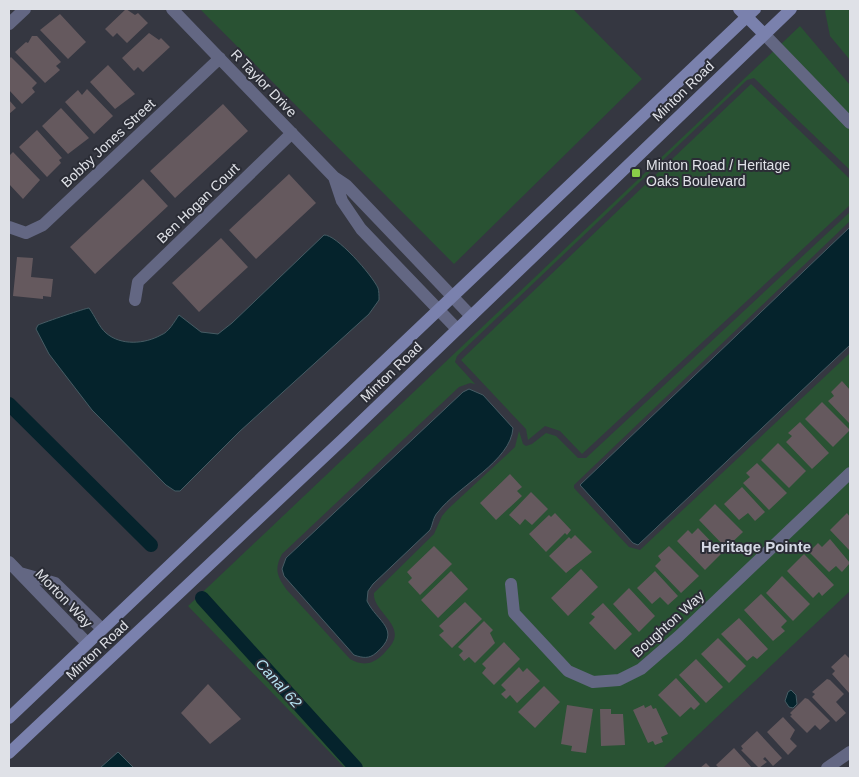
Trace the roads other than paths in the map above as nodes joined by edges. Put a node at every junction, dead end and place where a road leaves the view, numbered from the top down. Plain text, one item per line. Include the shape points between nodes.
1 (25, 9) edge
2 (172, 9) edge
3 (791, 9) edge
4 (747, 11) edge
5 (9, 24) edge
6 (764, 34) junction
7 (220, 58) junction
8 (850, 123) edge
9 (292, 133) junction
10 (334, 177) junction
11 (370, 210) junction
12 (356, 222) junction
13 (9, 227) edge
14 (406, 247) junction
15 (391, 260) junction
16 (453, 296) junction
17 (135, 300) dead end
18 (438, 310) junction
19 (471, 316) junction
20 (457, 329) junction
21 (850, 473) edge
22 (9, 562) edge
23 (20, 573) junction
24 (512, 584) dead end
25 (102, 629) junction
26 (87, 643) junction
27 (9, 718) edge
28 (850, 752) edge
29 (9, 753) edge
30 (827, 768) edge

1 - 5 street
2 - 7 street, R Taylor Drive
3 - 6 main road, Minton Road
4 - 6 main road
4 - 16 main road, Minton Road
6 - 8 street
6 - 19 main road, Minton Road
7 - 9 street, R Taylor Drive
7 - 13 street, Bobby Jones Street via 43,225 26,232
9 - 10 street, R Taylor Drive
9 - 17 street, Ben Hogan Court via 138,282
10 - 11 street, R Taylor Drive
10 - 12 street, R Taylor Drive via 342,201
11 - 12 street
11 - 14 street, R Taylor Drive
12 - 15 street, R Taylor Drive
14 - 15 street
14 - 16 street, R Taylor Drive
15 - 18 street, R Taylor Drive
16 - 18 main road, Minton Road
16 - 19 street, R Taylor Drive
18 - 20 street, R Taylor Drive
18 - 25 main road, Minton Road
19 - 20 main road, Minton Road
20 - 29 main road, Minton Road
21 - 24 street, Boughton Way via 673,641 641,669 619,680 593,682 568,671 514,613
22 - 23 street, Morton Way
23 - 25 street, Morton Way via 55,583
23 - 26 street, Morton Way
25 - 26 main road, Minton Road
26 - 27 main road, Minton Road
28 - 30 street

